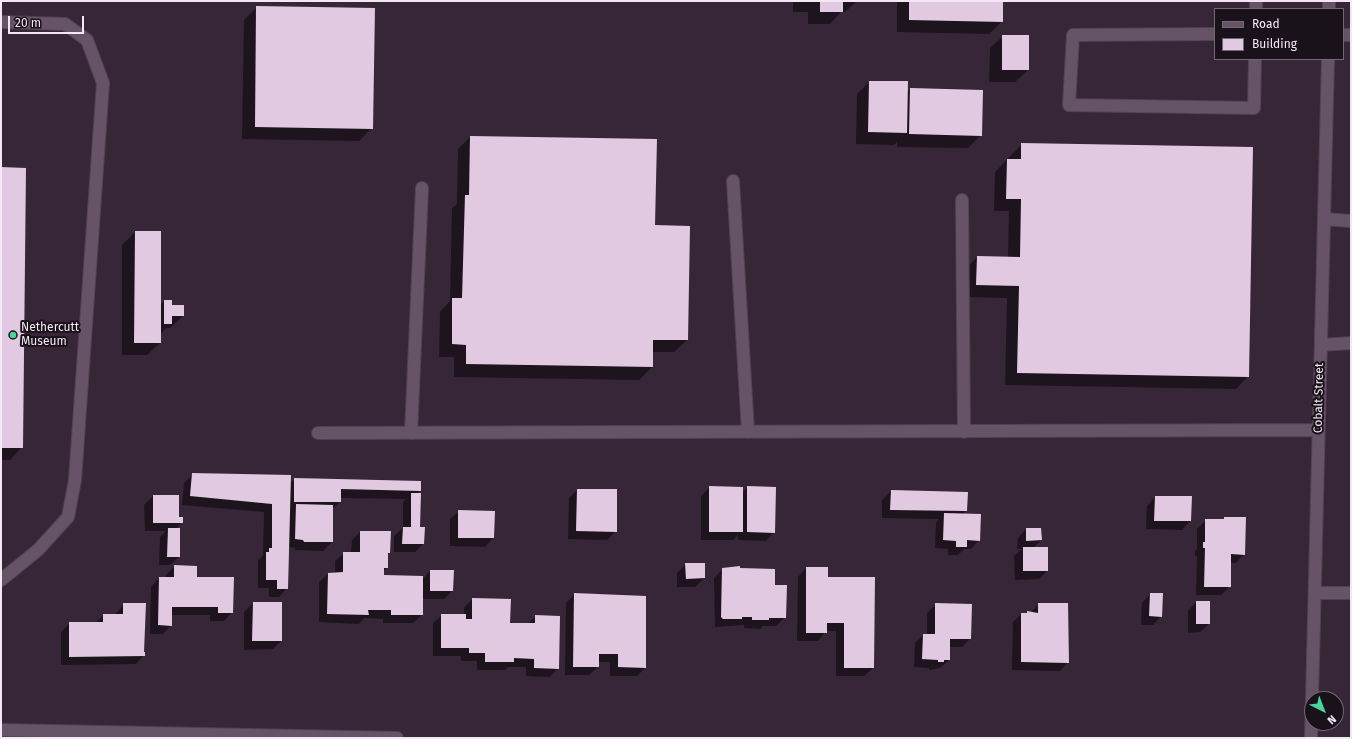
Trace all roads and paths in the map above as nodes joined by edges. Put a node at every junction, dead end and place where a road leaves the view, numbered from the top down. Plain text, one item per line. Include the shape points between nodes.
1 (1, 22) edge
2 (1214, 34) edge
3 (1255, 60) edge
4 (1328, 60) edge
5 (733, 181) dead end
6 (422, 188) dead end
7 (962, 200) dead end
8 (1324, 220) junction
9 (1351, 221) edge
10 (1351, 343) edge
11 (1321, 345) junction
12 (1318, 430) junction
13 (748, 432) junction
14 (964, 432) junction
15 (318, 433) dead end
16 (411, 433) junction
17 (1, 580) edge
18 (1314, 593) junction
19 (1351, 593) edge
20 (1, 730) edge
21 (397, 738) edge
22 (1311, 738) edge

1 - 17 street via 65,24 87,40 103,83 75,480 68,517 38,550
2 - 3 street via 1073,35 1069,106 1254,108
4 - 8 street, Cobalt Street
5 - 13 street
6 - 16 street
7 - 14 street
8 - 9 street
8 - 11 street, Cobalt Street
10 - 11 street
11 - 12 street, Cobalt Street
12 - 14 street
12 - 18 street, Cobalt Street
13 - 14 street
13 - 16 street
15 - 16 street
18 - 19 street
18 - 22 street, Cobalt Street
20 - 21 street

